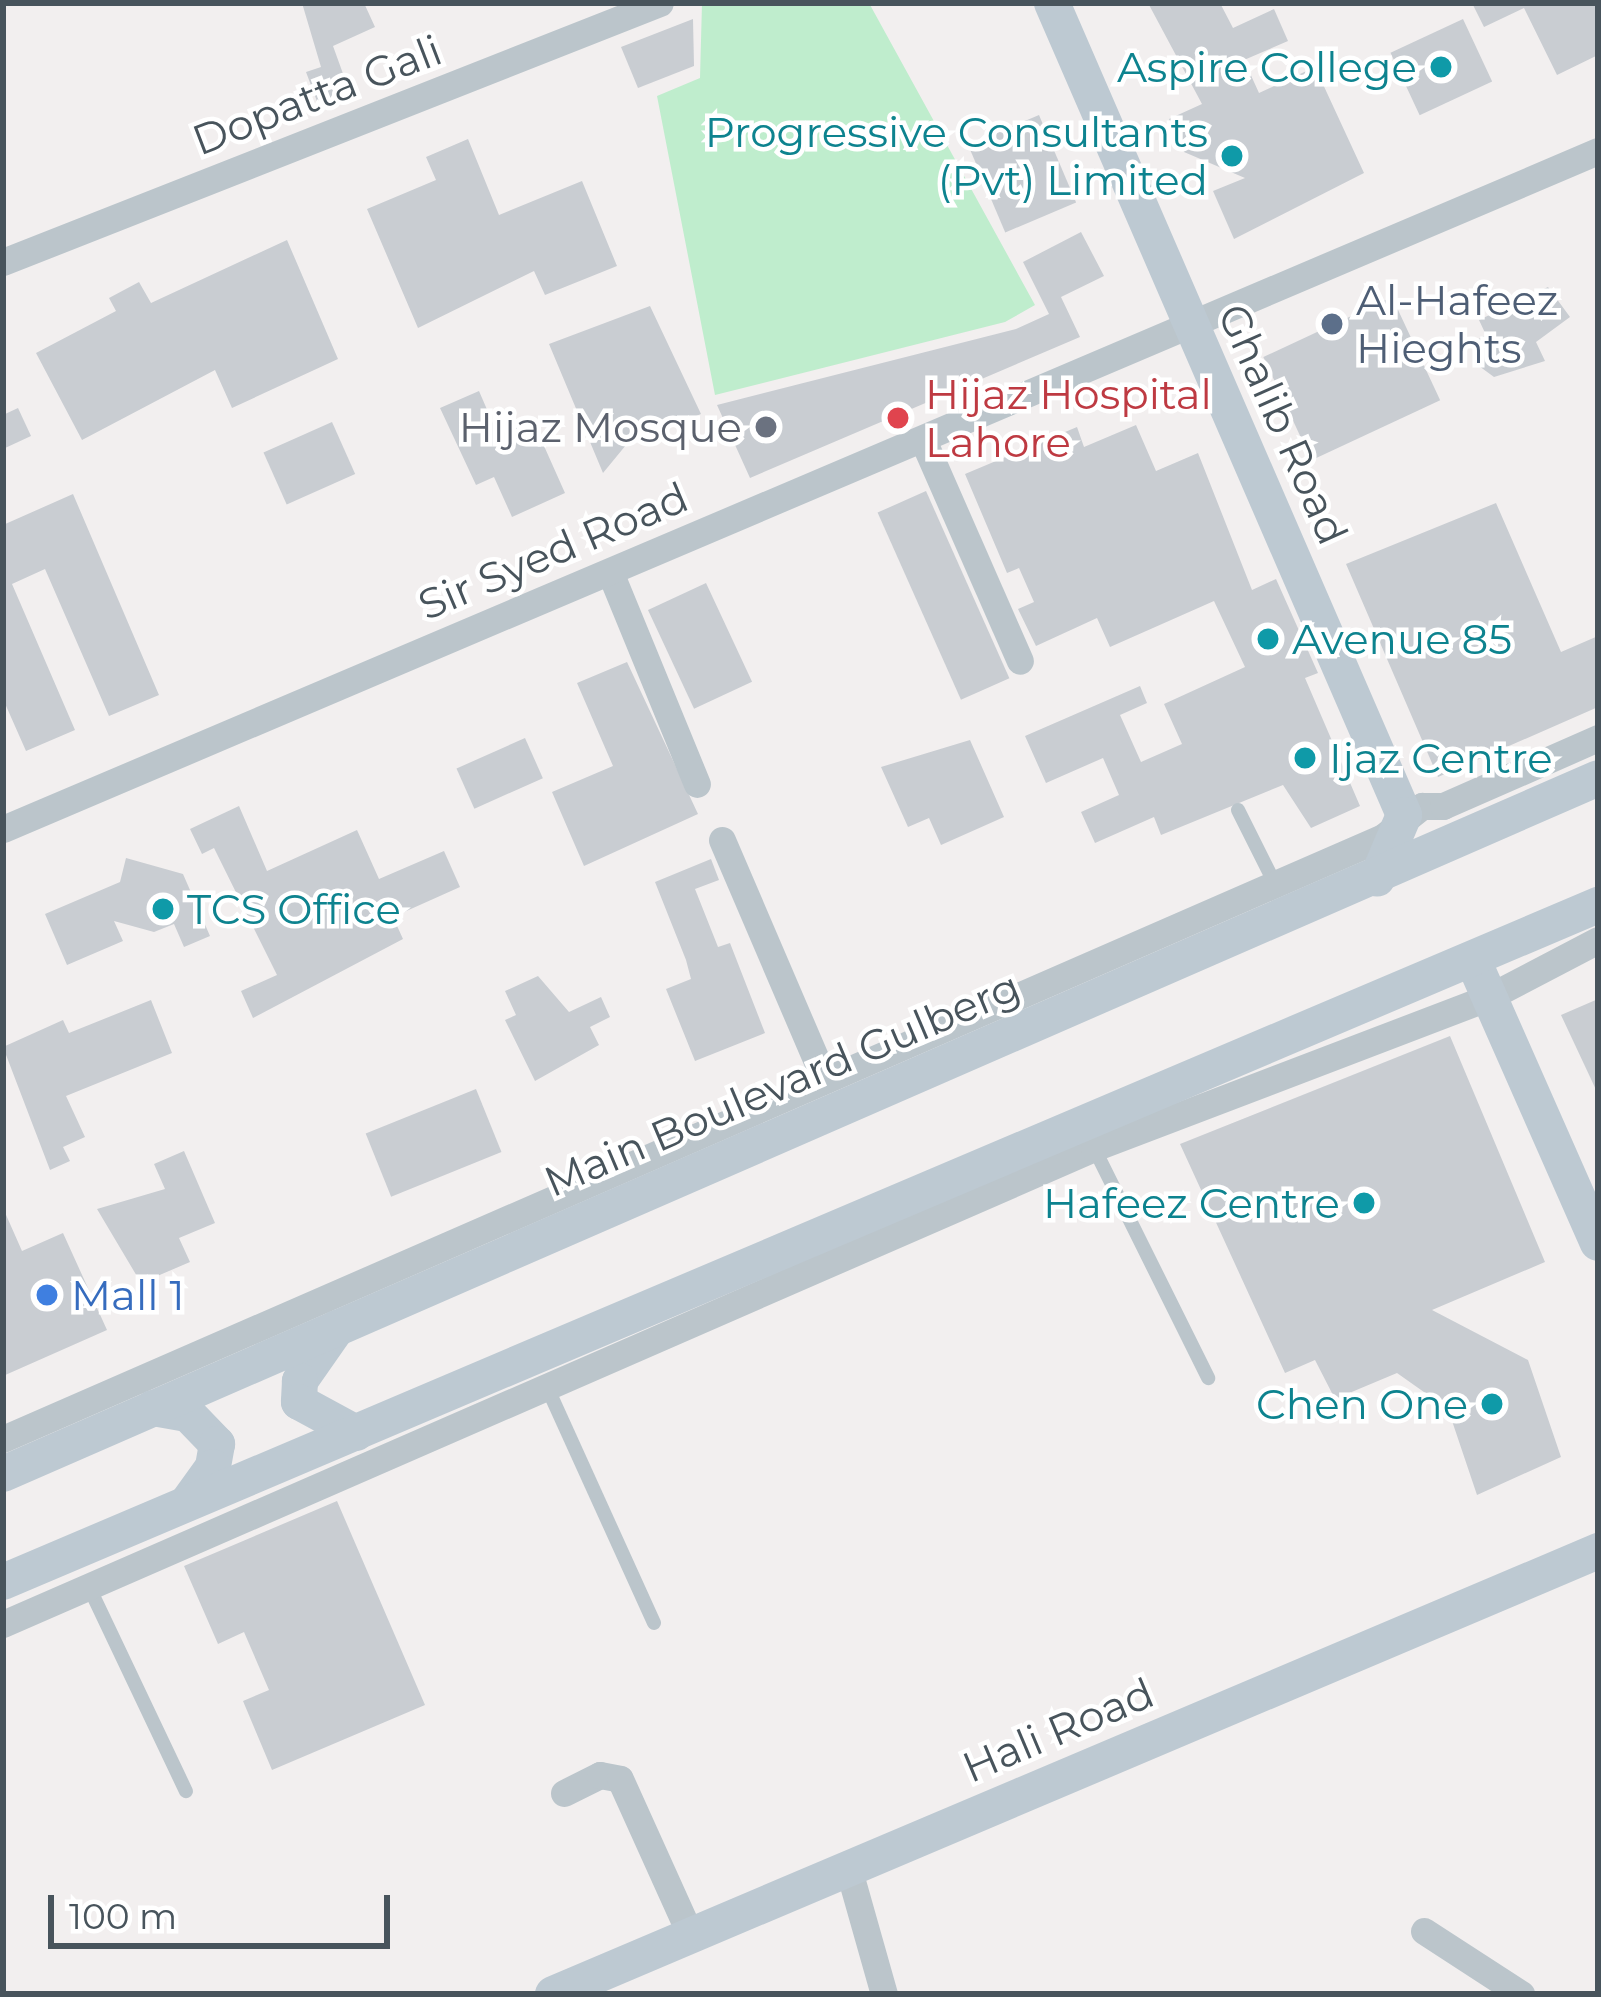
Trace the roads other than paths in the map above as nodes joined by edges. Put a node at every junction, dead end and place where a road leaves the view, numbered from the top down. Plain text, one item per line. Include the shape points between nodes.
1 (660, 3) edge
2 (1052, 3) edge
3 (1077, 3) edge
4 (595, 16) edge
5 (1598, 151) edge
6 (3, 262) edge
7 (1200, 321) junction
8 (923, 440) junction
9 (610, 572) junction
10 (1020, 661) dead end
11 (1598, 738) edge
12 (1598, 778) edge
13 (697, 784) dead end
14 (1238, 810) dead end
15 (1413, 810) junction
16 (3, 830) edge
17 (722, 840) dead end
18 (1377, 879) junction
19 (1275, 884) junction
20 (1598, 905) edge
21 (1598, 940) edge
22 (1472, 960) junction
23 (1489, 997) junction
24 (825, 1080) junction
25 (1094, 1148) junction
26 (1598, 1243) edge
27 (338, 1327) junction
28 (1208, 1378) dead end
29 (547, 1387) junction
30 (153, 1408) junction
31 (356, 1433) junction
32 (3, 1439) edge
33 (3, 1474) edge
34 (185, 1505) junction
35 (1598, 1551) edge
36 (3, 1582) edge
37 (89, 1587) junction
38 (655, 1623) dead end
39 (3, 1624) edge
40 (186, 1791) dead end
41 (564, 1793) dead end
42 (848, 1868) junction
43 (1424, 1930) dead end
44 (691, 1936) junction
45 (553, 1994) edge
46 (884, 1994) edge
47 (1521, 1994) edge

1 - 4 street, Dopatta Gali
2 - 7 main road, Ghalib Road
3 - 7 main road, Ghalib Road
4 - 6 street, Dopatta Gali
5 - 7 street, Sir Syed Road
7 - 8 street, Sir Syed Road
7 - 15 main road, Ghalib Road
8 - 9 street, Sir Syed Road
8 - 10 street
9 - 13 street
9 - 16 street, Sir Syed Road
11 - 15 street via 1443,806
12 - 18 main road, Main Boulevard Gulberg
14 - 19 lane
15 - 18 main road
15 - 19 street via 1383,837
17 - 24 street
18 - 27 main road, Main Boulevard Gulberg
19 - 24 street
20 - 22 main road
21 - 23 street
22 - 23 main road
22 - 31 main road
23 - 25 street
23 - 26 main road
24 - 32 street
25 - 28 lane
25 - 29 street
27 - 30 main road, Main Boulevard Gulberg
27 - 31 main road via 300,1381 299,1402
29 - 37 street
29 - 38 lane
30 - 33 main road, Main Boulevard Gulberg
30 - 34 main road via 188,1414 217,1444 214,1467
31 - 34 main road
34 - 36 main road
35 - 42 main road, Hali Road
37 - 39 street
37 - 40 lane
41 - 44 street via 611,1772 620,1779
42 - 44 main road, Hali Road
42 - 46 street
43 - 47 street
44 - 45 main road, Hali Road

